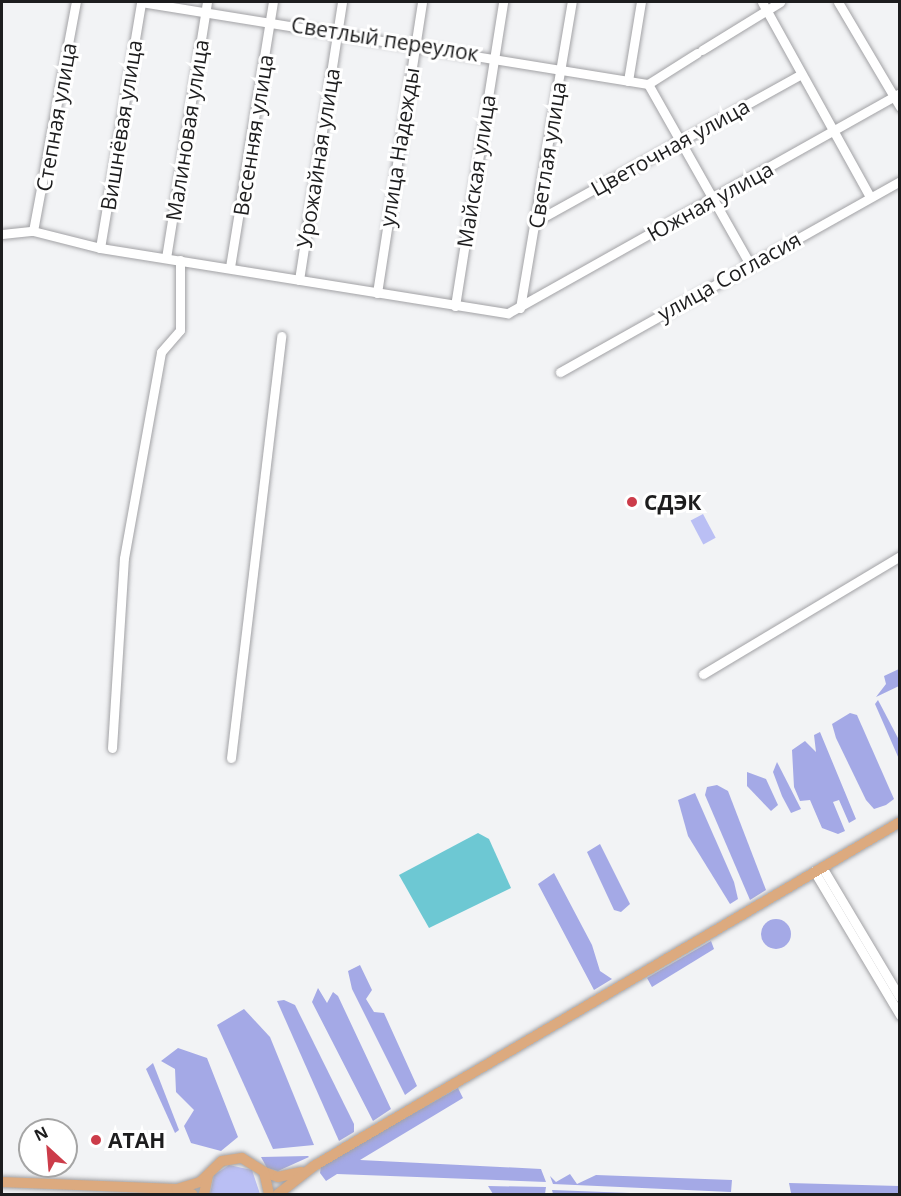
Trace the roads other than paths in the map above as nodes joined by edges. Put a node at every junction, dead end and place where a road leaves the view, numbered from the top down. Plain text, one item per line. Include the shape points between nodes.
1 (76, 2) edge
2 (141, 2) edge
3 (273, 2) edge
4 (342, 2) edge
5 (422, 2) edge
6 (503, 2) edge
7 (572, 2) edge
8 (641, 2) edge
9 (780, 2) edge
10 (838, 2) edge
11 (764, 5) edge
12 (207, 7) edge
13 (269, 21) junction
14 (338, 32) junction
15 (414, 45) junction
16 (494, 56) junction
17 (561, 70) junction
18 (801, 74) junction
19 (628, 81) junction
20 (648, 84) junction
21 (897, 95) edge
22 (900, 107) edge
23 (834, 131) junction
24 (680, 142) junction
25 (900, 180) edge
26 (870, 197) junction
27 (715, 199) junction
28 (538, 220) junction
29 (33, 231) junction
30 (2, 234) edge
31 (100, 248) junction
32 (166, 258) junction
33 (180, 260) junction
34 (750, 264) junction
35 (230, 267) junction
36 (299, 280) junction
37 (377, 293) junction
38 (455, 306) junction
39 (520, 308) junction
40 (281, 336) dead end
41 (560, 372) dead end
42 (900, 556) edge
43 (703, 674) dead end
44 (112, 748) dead end
45 (231, 758) dead end
46 (900, 822) edge
47 (818, 869) junction
48 (900, 998) edge
49 (900, 1015) edge
50 (314, 1166) junction
51 (264, 1172) junction
52 (208, 1175) junction
53 (2, 1182) edge
54 (176, 1189) junction
55 (192, 1194) edge
56 (204, 1194) edge
57 (269, 1194) edge
58 (278, 1194) edge

1 - 29 street, Степная улица
2 - 12 street, Светлый переулок
2 - 31 street, Вишнёвая улица
3 - 13 street, Весенняя улица
4 - 14 street, Урожайная улица
5 - 15 street, улица Надежды
6 - 16 street, Майская улица
7 - 17 street, Светлая улица
8 - 19 street
9 - 11 street
10 - 21 street
11 - 18 street
11 - 20 street
12 - 13 street, Светлый переулок
12 - 32 street, Малиновая улица
13 - 14 street, Светлый переулок
13 - 35 street, Весенняя улица
14 - 15 street, Светлый переулок
14 - 36 street, Урожайная улица
15 - 16 street, Светлый переулок
15 - 37 street, улица Надежды
16 - 17 street, Светлый переулок
16 - 38 street, Майская улица
17 - 19 street, Светлый переулок
17 - 28 street, Светлая улица
18 - 23 street
18 - 24 street, Цветочная улица
19 - 20 street, Светлый переулок
20 - 24 street
21 - 22 street
21 - 23 street, Южная улица
23 - 26 street
23 - 27 street, Южная улица
24 - 27 street
24 - 28 street, Цветочная улица
25 - 26 street, улица Согласия
26 - 34 street, улица Согласия
27 - 34 street
27 - 39 street, Южная улица
28 - 39 street, Светлая улица
29 - 30 street
29 - 31 street
31 - 32 street
32 - 33 street
33 - 35 street
33 - 44 street via 180,330 161,352 123,558
34 - 41 street, улица Согласия
35 - 36 street
36 - 37 street
37 - 38 street
38 - 39 street via 508,313
40 - 45 street
42 - 43 street
46 - 47 main road
47 - 48 street
47 - 49 street
47 - 50 main road
50 - 51 main road via 282,1177
50 - 58 main road
51 - 52 main road via 235,1157
51 - 57 main road
52 - 54 main road
52 - 56 main road
53 - 54 main road
54 - 55 main road

